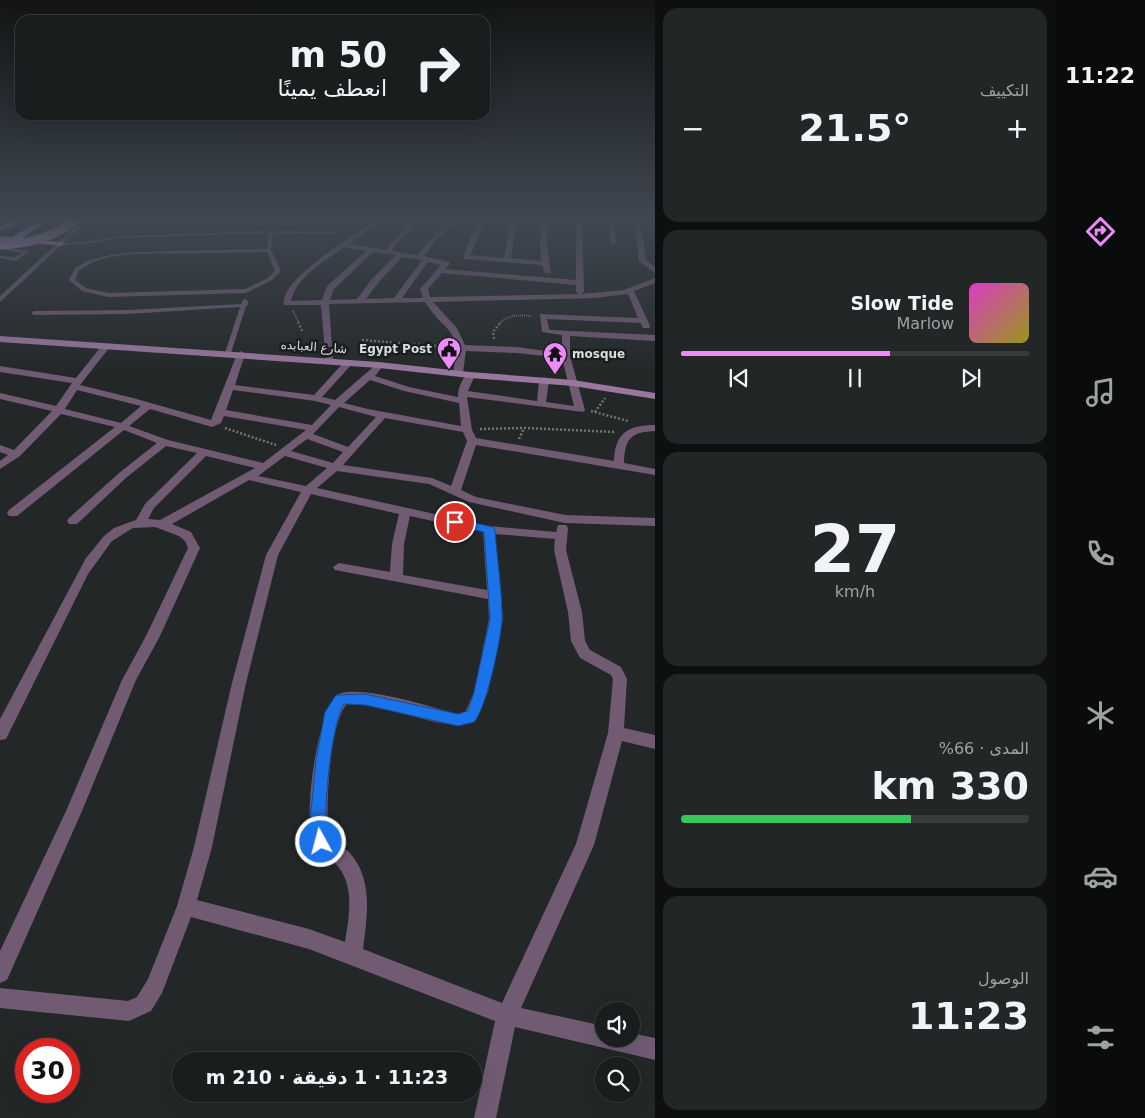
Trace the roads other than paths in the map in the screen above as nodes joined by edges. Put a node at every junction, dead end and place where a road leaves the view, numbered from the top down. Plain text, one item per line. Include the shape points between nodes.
1 (29, 272) edge
2 (76, 272) edge
3 (277, 272) edge
4 (309, 272) edge
5 (347, 272) edge
6 (383, 272) edge
7 (414, 272) edge
8 (440, 272) edge
9 (455, 272) edge
10 (549, 272) edge
11 (580, 272) edge
12 (552, 280) junction
13 (655, 280) edge
14 (580, 283) junction
15 (630, 290) junction
16 (246, 291) junction
17 (580, 297) junction
18 (426, 299) junction
19 (0, 300) edge
20 (397, 300) junction
21 (360, 301) junction
22 (325, 302) junction
23 (245, 304) junction
24 (34, 312) dead end
25 (643, 321) junction
26 (566, 333) junction
27 (654, 338) edge
28 (0, 339) edge
29 (106, 346) junction
30 (462, 348) junction
31 (228, 353) junction
32 (241, 354) junction
33 (566, 356) junction
34 (329, 361) junction
35 (349, 362) junction
36 (378, 365) junction
37 (0, 369) edge
38 (458, 373) junction
39 (470, 375) junction
40 (369, 377) junction
41 (544, 380) junction
42 (573, 382) junction
43 (76, 384) junction
44 (228, 387) junction
45 (0, 396) edge
46 (655, 396) edge
47 (462, 397) junction
48 (316, 398) junction
49 (338, 403) junction
50 (541, 405) junction
51 (148, 406) junction
52 (59, 410) junction
53 (220, 412) junction
54 (383, 415) junction
55 (120, 426) junction
56 (314, 428) junction
57 (655, 428) edge
58 (467, 430) junction
59 (306, 435) junction
60 (164, 442) junction
61 (472, 442) junction
62 (0, 448) edge
63 (205, 451) junction
64 (287, 451) junction
65 (349, 451) junction
66 (16, 454) junction
67 (0, 466) edge
68 (620, 466) junction
69 (266, 467) junction
70 (335, 467) junction
71 (655, 472) edge
72 (249, 477) junction
73 (308, 490) junction
74 (455, 492) junction
75 (404, 512) junction
76 (13, 513) dead end
77 (565, 518) junction
78 (73, 521) dead end
79 (655, 522) edge
80 (140, 523) junction
81 (162, 524) junction
82 (489, 530) junction
83 (561, 536) junction
84 (339, 567) dead end
85 (396, 578) junction
86 (494, 596) junction
87 (616, 733) junction
88 (0, 734) edge
89 (655, 742) edge
90 (186, 906) junction
91 (353, 955) junction
92 (0, 973) edge
93 (0, 998) edge
94 (507, 1015) junction
95 (595, 1036) edge
96 (640, 1046) edge
97 (655, 1049) edge
98 (488, 1117) edge

1 - 19 street
2 - 16 lane via 72,280 79,288 108,295
3 - 16 lane via 270,280
4 - 22 street via 292,286 287,302
5 - 22 street via 330,288
6 - 21 street
7 - 20 street
8 - 18 street via 426,284
9 - 12 street
10 - 12 street
11 - 14 street
12 - 14 street
13 - 15 street
14 - 17 street
15 - 17 street
15 - 25 street
16 - 23 lane
17 - 18 street
18 - 20 street
18 - 30 street via 457,334
20 - 21 street
21 - 22 street
22 - 34 street
23 - 24 lane via 127,312
23 - 31 lane
25 - 26 street via 543,316 546,330
25 - 27 street
26 - 27 street
26 - 33 street
28 - 29 street, شارع العبابده
29 - 31 street, شارع العبابده
29 - 43 street
30 - 33 street
30 - 38 street
31 - 32 street, شارع العبابده
32 - 34 street, شارع العبابده
32 - 44 street
33 - 42 street
34 - 35 street, شارع العبابده
35 - 36 street, شارع العبابده
35 - 48 street
36 - 38 street, شارع العبابده
36 - 40 street
37 - 43 street
38 - 39 street, شارع العبابده
39 - 41 street, شارع العبابده
39 - 47 street
40 - 47 street via 430,395
40 - 49 street
41 - 42 street, شارع العبابده
41 - 50 street
42 - 46 street, شارع العبابده
42 - 50 street via 580,410
43 - 51 street
43 - 52 street
44 - 48 street
44 - 53 street
45 - 52 street
47 - 50 street
47 - 58 street
48 - 49 street
49 - 54 street
49 - 56 street
51 - 53 street via 212,424
51 - 55 street
52 - 55 street
52 - 66 street
53 - 56 street
54 - 58 street
54 - 65 street
55 - 60 street
55 - 76 street
56 - 59 street
57 - 68 street via 632,431 619,452
58 - 61 street
59 - 64 street
59 - 65 street
60 - 63 street
60 - 78 street
61 - 68 street
61 - 74 street
62 - 66 street
63 - 69 street
63 - 80 street via 149,506
64 - 69 street
64 - 70 street
65 - 70 street
66 - 67 street
68 - 71 street
69 - 72 street
70 - 73 street
70 - 74 street via 432,481
72 - 73 street
72 - 81 street
73 - 75 street
73 - 90 street via 272,555
74 - 77 street via 473,500
75 - 82 street
75 - 85 street
77 - 79 street
77 - 83 street
80 - 81 street
80 - 88 street via 119,529 96,550
81 - 92 street via 187,534 194,548 129,680 74,812
82 - 83 street
82 - 86 street
83 - 87 street via 560,550 581,650 616,671 620,679
84 - 85 street
85 - 86 street
86 - 91 street via 496,619 481,692 470,718 458,720 344,697 338,700 332,712 323,760 318,821 321,842 346,861 359,897
87 - 89 street
87 - 94 street via 585,845
90 - 91 street via 309,939
90 - 93 street via 155,986 144,1004 128,1011
91 - 94 street
94 - 95 street
94 - 98 street
96 - 97 street

